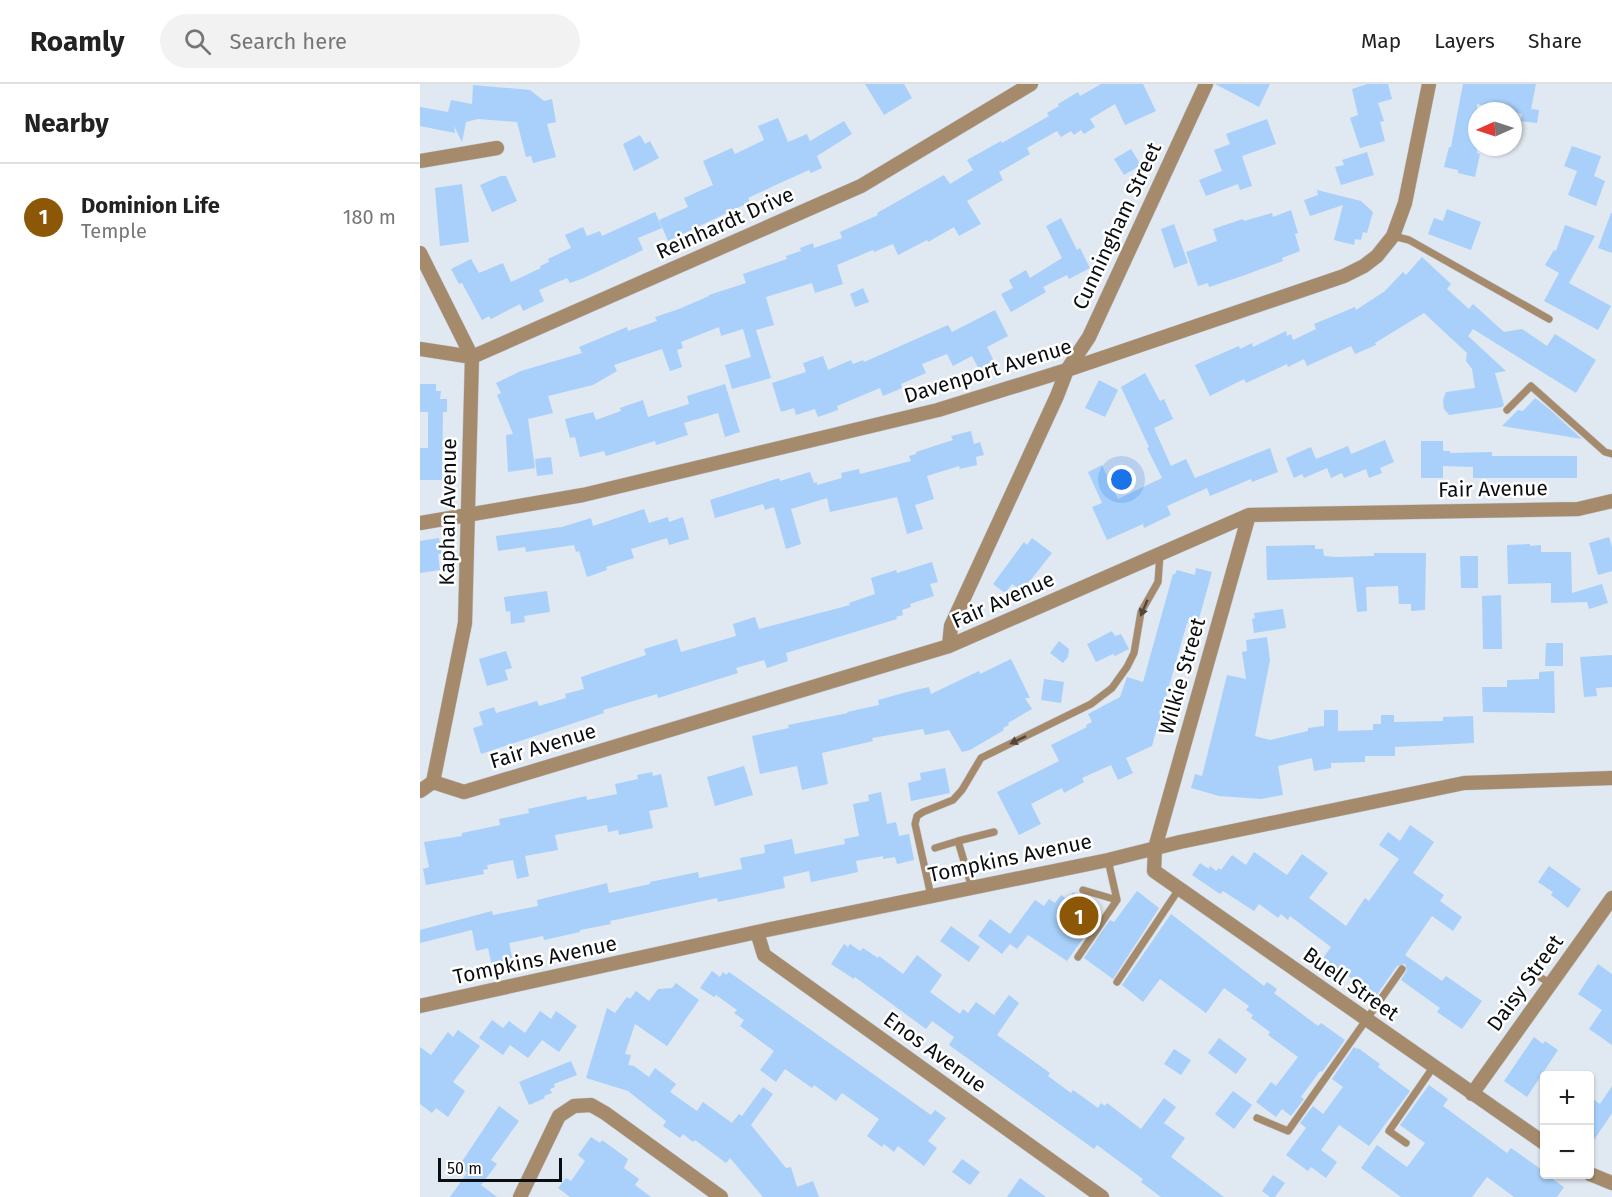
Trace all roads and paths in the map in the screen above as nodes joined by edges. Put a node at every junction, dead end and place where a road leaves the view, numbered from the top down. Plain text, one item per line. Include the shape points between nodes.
1 (1031, 84) edge
2 (1206, 84) edge
3 (1429, 84) edge
4 (497, 148) dead end
5 (420, 161) edge
6 (1393, 236) junction
7 (420, 253) edge
8 (1549, 319) dead end
9 (420, 349) edge
10 (472, 357) junction
11 (1067, 370) junction
12 (1507, 410) dead end
13 (1612, 454) edge
14 (1612, 501) edge
15 (468, 515) junction
16 (1249, 515) junction
17 (420, 523) edge
18 (1160, 554) junction
19 (950, 646) junction
20 (1612, 778) edge
21 (433, 782) junction
22 (420, 791) edge
23 (994, 832) dead end
24 (958, 841) junction
25 (935, 848) dead end
26 (1155, 848) junction
27 (1108, 860) junction
28 (972, 888) junction
29 (1179, 889) junction
30 (1083, 890) dead end
31 (931, 896) junction
32 (1117, 900) junction
33 (1610, 905) edge
34 (757, 932) junction
35 (1078, 957) dead end
36 (1402, 969) dead end
37 (1536, 975) dead end
38 (1117, 982) dead end
39 (1550, 983) junction
40 (420, 1006) edge
41 (1366, 1020) junction
42 (1434, 1066) junction
43 (1472, 1094) junction
44 (1257, 1118) dead end
45 (1540, 1140) edge
46 (1406, 1143) dead end
47 (1594, 1176) edge
48 (1612, 1183) edge
49 (520, 1197) edge
50 (721, 1197) edge
51 (1102, 1197) edge

1 - 10 street, Reinhardt Drive via 861,186
2 - 11 street, Cunningham Street via 1089,337
3 - 6 street, Davenport Avenue via 1405,203
4 - 5 street
6 - 8 lane via 1409,240
6 - 11 street, Davenport Avenue via 1377,256 1344,276
7 - 10 street, Kaphan Avenue
9 - 10 street
10 - 15 street, Kaphan Avenue
11 - 15 street, Davenport Avenue via 938,410 583,495
11 - 19 street, Cunningham Street via 951,626
12 - 13 lane via 1531,386
14 - 16 street, Fair Avenue via 1578,508
15 - 17 street, Davenport Avenue
15 - 21 street, Kaphan Avenue via 465,623
16 - 18 street, Fair Avenue
16 - 26 street, Wilkie Street
18 - 19 street, Fair Avenue
18 -> 31 lane via 1158,582 1141,612 1134,653 1112,688 1091,704 981,758 953,800 917,816 915,824
19 - 21 street, Fair Avenue via 464,792
20 - 26 street, Tompkins Avenue via 1464,783
21 - 22 street
23 - 24 lane
24 - 25 lane
24 - 28 lane
26 - 27 street, Tompkins Avenue
26 - 29 street, Buell Street via 1154,871
27 - 28 street, Tompkins Avenue
27 - 32 lane
28 - 31 street, Tompkins Avenue
29 - 38 lane
29 - 41 street, Buell Street
30 - 32 lane
31 - 34 street, Tompkins Avenue
32 - 35 lane
33 - 39 street, Daisy Street
34 - 40 street, Tompkins Avenue
34 - 51 street, Enos Avenue via 764,956
36 - 41 lane
37 - 39 lane
39 - 43 street, Daisy Street
41 - 42 street, Buell Street
41 - 44 lane via 1288,1131
42 - 43 street, Buell Street
42 - 46 lane via 1389,1131
43 - 45 street, Buell Street
47 - 48 street
49 - 50 street via 559,1116 574,1106 591,1106 605,1113

